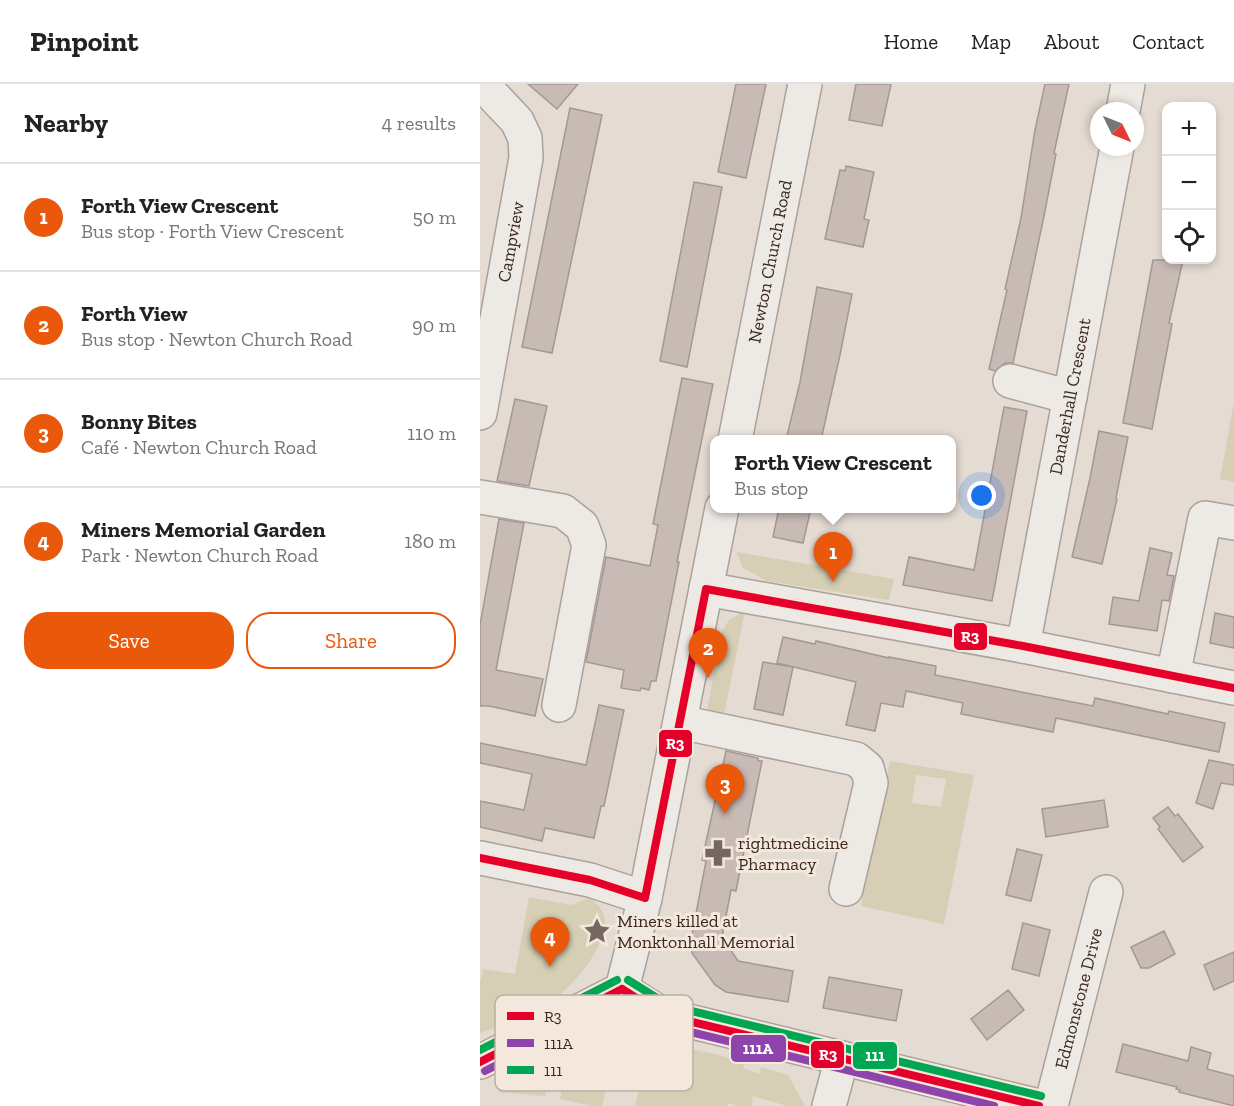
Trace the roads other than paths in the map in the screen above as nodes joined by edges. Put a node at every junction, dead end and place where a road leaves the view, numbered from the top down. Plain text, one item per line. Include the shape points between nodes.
1 (483, 84) edge
2 (805, 84) edge
3 (1128, 84) edge
4 (1125, 102) edge
5 (1115, 156) edge
6 (1010, 381) dead end
7 (1070, 397) junction
8 (480, 413) edge
9 (736, 435) edge
10 (480, 497) edge
11 (721, 513) edge
12 (1234, 523) edge
13 (706, 589) junction
14 (1023, 646) junction
15 (1173, 676) junction
16 (1234, 688) edge
17 (559, 705) dead end
18 (680, 722) junction
19 (480, 858) edge
20 (846, 889) dead end
21 (1106, 892) dead end
22 (645, 898) junction
23 (622, 989) junction
24 (610, 995) edge
25 (632, 995) edge
26 (693, 1022) edge
27 (495, 1054) edge
28 (842, 1058) junction
29 (480, 1062) edge
30 (829, 1106) edge
31 (1039, 1106) edge
32 (1051, 1106) edge

1 - 8 street, Campview via 517,121 525,138 526,158
2 - 9 street, Newton Church Road
3 - 4 street
5 - 7 street, Danderhall Crescent
6 - 7 street
7 - 14 street, Danderhall Crescent
10 - 17 street via 563,511 582,526 589,545
11 - 13 street
12 - 15 street via 1205,518
13 - 14 street
13 - 18 street
14 - 15 street
15 - 16 street
18 - 20 street via 856,759 867,768 871,783
18 - 22 street
19 - 22 street via 594,881
21 - 32 street, Edmonstone Drive
22 - 23 street
23 - 24 street
23 - 25 street
26 - 28 street
27 - 29 street
28 - 30 street
28 - 31 street

